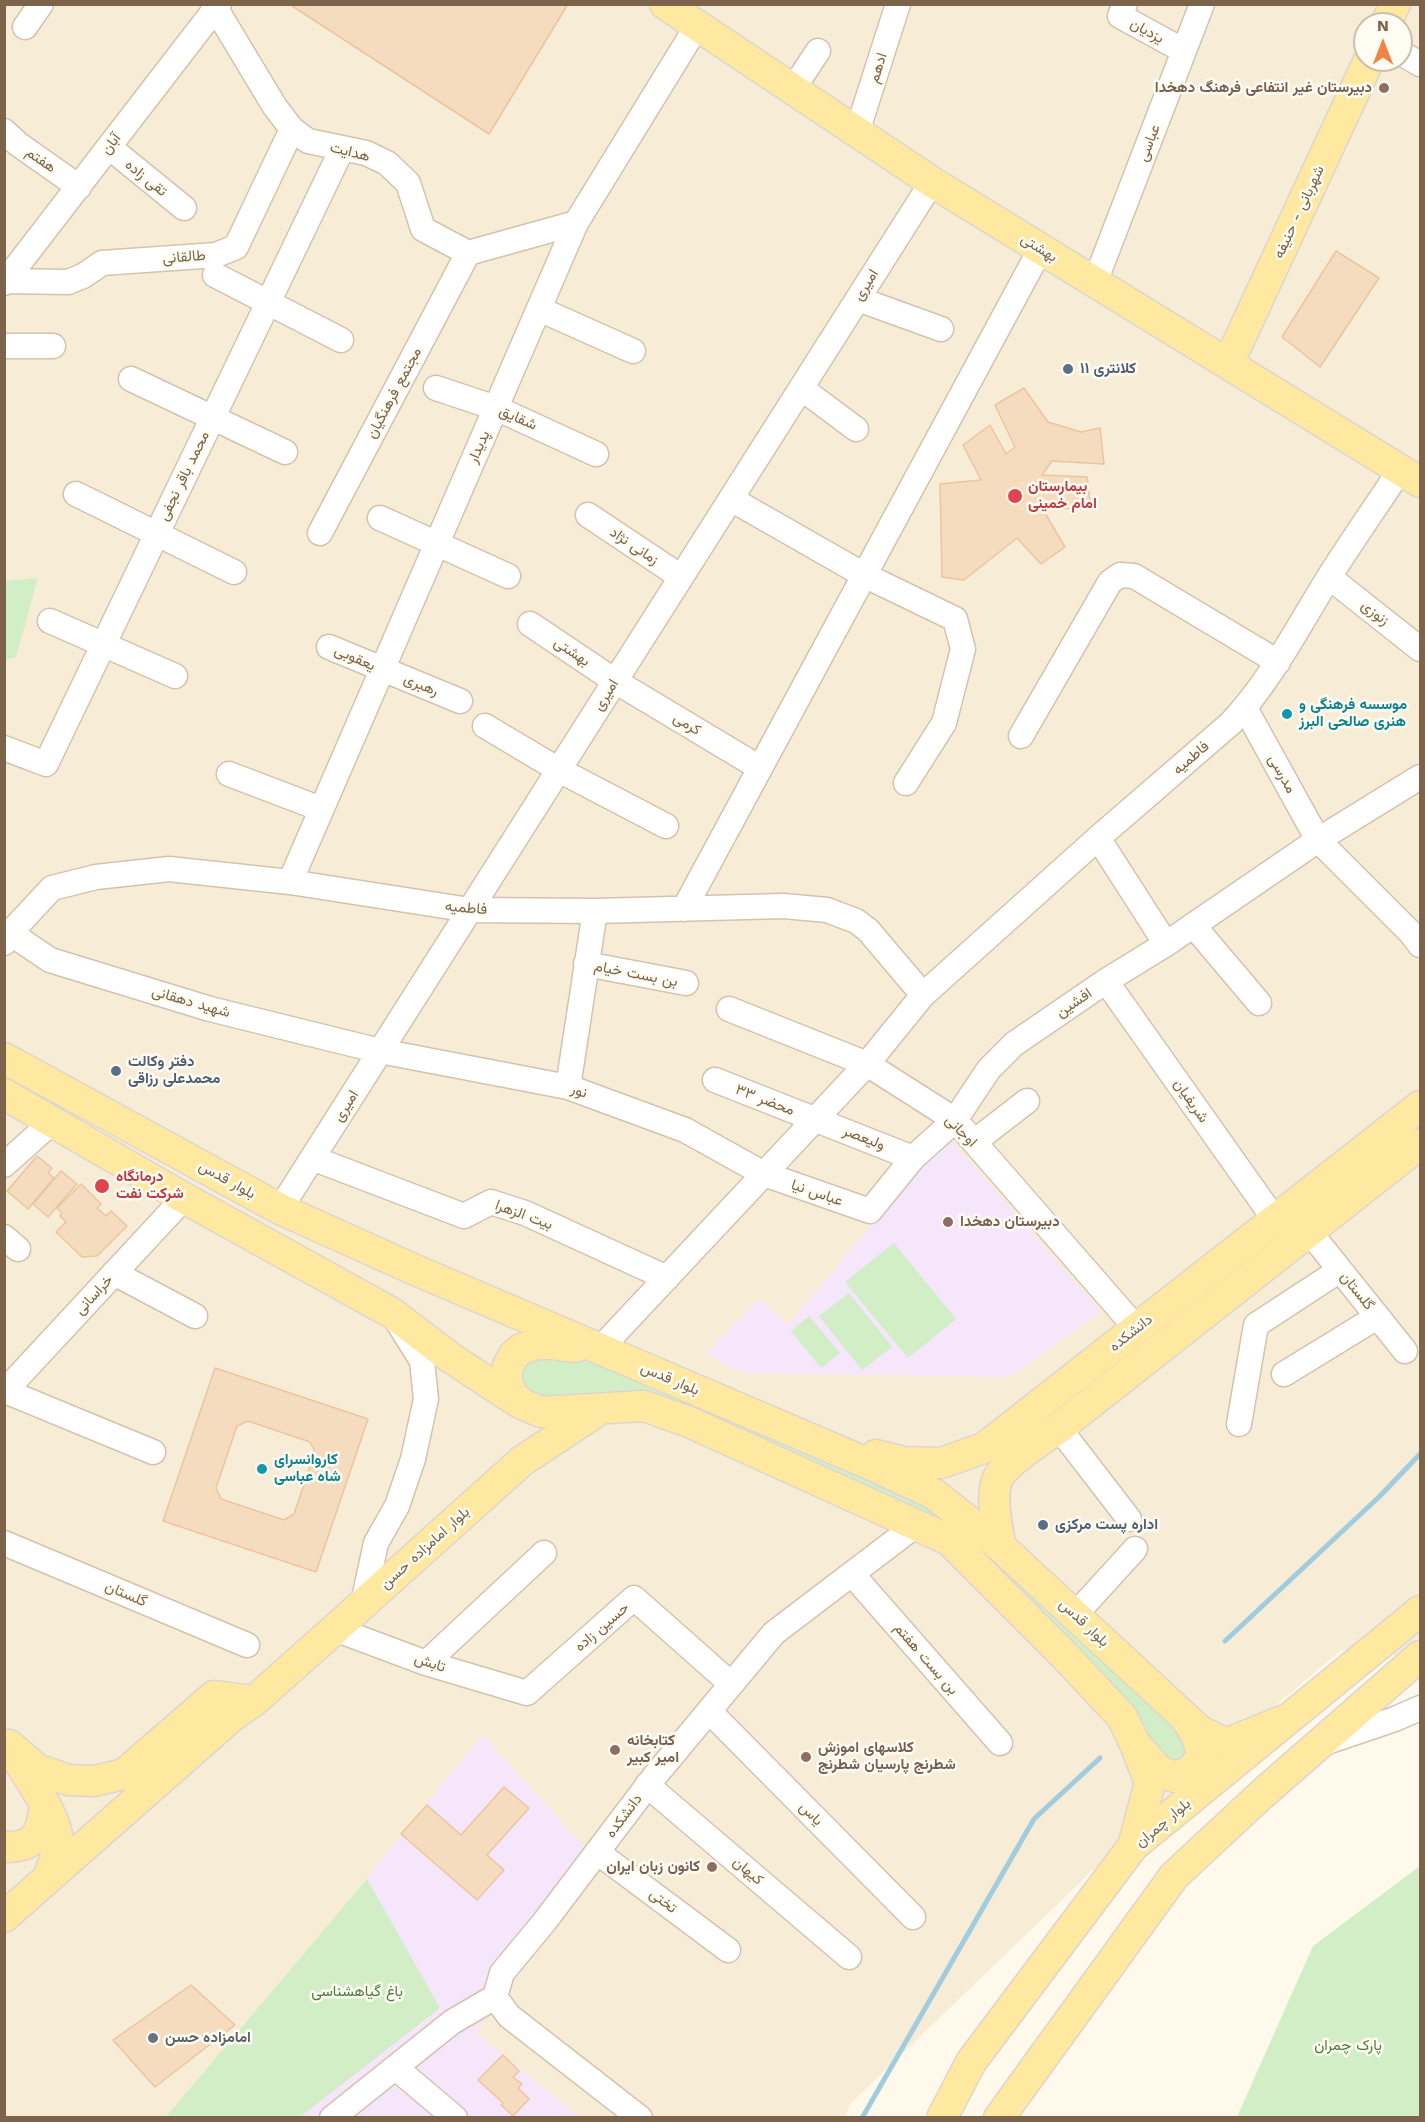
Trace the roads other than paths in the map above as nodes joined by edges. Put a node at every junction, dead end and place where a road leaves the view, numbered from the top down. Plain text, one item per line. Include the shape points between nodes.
1 (41, 4) edge
2 (664, 4) edge
3 (898, 4) edge
4 (1125, 4) edge
5 (1202, 4) edge
6 (216, 6) edge
7 (697, 26) junction
8 (25, 27) dead end
9 (819, 51) dead end
10 (1184, 51) junction
11 (1363, 72) edge
12 (793, 89) junction
13 (292, 129) junction
14 (4, 131) edge
15 (857, 132) junction
16 (109, 147) junction
17 (342, 149) junction
18 (932, 182) junction
19 (79, 187) junction
20 (184, 208) dead end
21 (576, 223) junction
22 (1040, 250) junction
23 (468, 253) junction
24 (214, 275) dead end
25 (5, 282) edge
26 (1095, 282) junction
27 (858, 299) junction
28 (268, 302) junction
29 (539, 309) junction
30 (941, 329) dead end
31 (341, 340) dead end
32 (4, 346) edge
33 (53, 346) dead end
34 (633, 351) dead end
35 (1228, 364) junction
36 (131, 379) dead end
37 (436, 388) dead end
38 (801, 388) junction
39 (496, 408) junction
40 (213, 417) junction
41 (856, 429) dead end
42 (285, 452) dead end
43 (596, 454) dead end
44 (1410, 476) edge
45 (76, 494) dead end
46 (731, 499) junction
47 (588, 515) dead end
48 (380, 518) dead end
49 (320, 533) dead end
50 (156, 534) junction
51 (437, 543) junction
52 (234, 572) dead end
53 (864, 575) junction
54 (508, 576) dead end
55 (681, 577) junction
56 (1329, 578) junction
57 (50, 621) dead end
58 (530, 624) dead end
59 (103, 645) junction
60 (329, 647) dead end
61 (1420, 649) edge
62 (1278, 662) junction
63 (382, 670) junction
64 (175, 676) dead end
65 (615, 681) junction
66 (460, 701) dead end
67 (1245, 708) junction
68 (485, 726) dead end
69 (1021, 736) dead end
70 (4, 748) edge
71 (760, 768) junction
72 (559, 770) junction
73 (229, 774) dead end
74 (1420, 777) edge
75 (906, 783) dead end
76 (321, 809) junction
77 (666, 826) dead end
78 (1098, 838) junction
79 (1318, 840) junction
80 (290, 882) junction
81 (684, 909) junction
82 (470, 910) junction
83 (595, 911) junction
84 (1193, 926) junction
85 (7, 938) edge
86 (1166, 944) junction
87 (1420, 945) edge
88 (586, 964) junction
89 (1106, 981) junction
90 (686, 983) dead end
91 (923, 995) junction
92 (1259, 1003) dead end
93 (729, 1009) dead end
94 (380, 1051) junction
95 (4, 1058) edge
96 (867, 1064) junction
97 (715, 1080) dead end
98 (568, 1087) junction
99 (4, 1094) edge
100 (1028, 1101) dead end
101 (1420, 1106) edge
102 (815, 1119) junction
103 (955, 1120) junction
104 (52, 1122) junction
105 (974, 1142) junction
106 (1420, 1144) edge
107 (312, 1158) junction
108 (913, 1158) junction
109 (4, 1165) edge
110 (764, 1174) junction
111 (184, 1198) junction
112 (280, 1209) junction
113 (870, 1211) joint
114 (1275, 1220) junction
115 (1308, 1230) junction
116 (1340, 1270) junction
117 (114, 1274) junction
118 (667, 1278) junction
119 (392, 1313) junction
120 (195, 1316) dead end
121 (1377, 1317) junction
122 (1137, 1329) junction
123 (599, 1350) junction
124 (1405, 1352) dead end
125 (1284, 1374) dead end
126 (5, 1391) edge
127 (522, 1404) junction
128 (604, 1407) junction
129 (1239, 1424) dead end
130 (1059, 1428) junction
131 (809, 1439) junction
132 (153, 1452) dead end
133 (1130, 1519) dead end
134 (916, 1526) junction
135 (4, 1544) edge
136 (1001, 1547) junction
137 (1136, 1549) dead end
138 (544, 1553) dead end
139 (852, 1574) junction
140 (363, 1604) junction
141 (1420, 1611) edge
142 (1075, 1615) junction
143 (335, 1629) junction
144 (247, 1645) dead end
145 (1420, 1656) edge
146 (426, 1663) junction
147 (731, 1684) junction
148 (527, 1693) joint
149 (254, 1701) junction
150 (1420, 1708) edge
151 (708, 1711) junction
152 (1184, 1716) junction
153 (1287, 1719) junction
154 (7, 1741) edge
155 (1000, 1743) dead end
156 (1135, 1744) junction
157 (1319, 1744) junction
158 (647, 1785) junction
159 (45, 1807) junction
160 (1133, 1846) junction
161 (4, 1847) edge
162 (597, 1852) junction
163 (4, 1860) edge
164 (48, 1878) junction
165 (13, 1910) edge
166 (913, 1917) dead end
167 (728, 1950) dead end
168 (849, 1957) dead end
169 (495, 1997) junction
170 (396, 2068) junction
171 (338, 2116) edge
172 (455, 2118) edge
173 (640, 2118) edge
174 (942, 2118) edge
175 (999, 2118) edge

1 - 8 street
2 - 7 main road, بهشتی
3 - 15 street, ادهم
4 - 10 street, یزدیان via 1120,16
5 - 10 street, عباسی
6 - 13 street, هدایت
6 - 16 street, آبان
7 - 12 main road, بهشتی
7 - 21 street, پدیدار
9 - 12 street
10 - 26 street, عباسی
11 - 35 main road, شهربانی - حنیفه
12 - 15 main road, بهشتی
13 - 17 street, هدایت via 308,141
13 - 25 street, طالقانی via 236,247 216,255 102,263 68,282
14 - 19 street, هفتم
15 - 18 main road, بهشتی
16 - 19 street, آبان
16 - 20 street, تقی زاده
17 - 23 street, هدایت via 366,153 387,163 408,183 423,229
17 - 28 street, محمد باقر نجفی
18 - 22 main road, بهشتی
18 - 27 street, امیری
19 - 25 street, آبان
21 - 23 street
21 - 29 street, پدیدار
22 - 26 main road, بهشتی
22 - 53 street
23 - 49 street, مجتمع فرهنگیان
24 - 28 street
26 - 35 main road, بهشتی
27 - 30 street
27 - 38 street, امیری
28 - 31 street
28 - 40 street, محمد باقر نجفی
29 - 34 street
29 - 39 street, پدیدار
32 - 33 street
35 - 44 main road, بهشتی
36 - 40 street
37 - 39 street, شقایق
38 - 41 street
38 - 46 street, امیری
39 - 43 street, شقایق
39 - 51 street, پدیدار
40 - 42 street
40 - 50 street, محمد باقر نجفی
44 - 56 street, فاطمیه
45 - 50 street
46 - 53 street
46 - 55 street, امیری
47 - 55 street, زمانی نژاد
48 - 51 street
50 - 52 street
50 - 59 street, محمد باقر نجفی
51 - 54 street
51 - 63 street, پدیدار
53 - 71 street
53 - 75 street via 955,619 963,649 944,723
55 - 65 street, امیری
56 - 61 street, زنوزی
56 - 62 street, فاطمیه
57 - 59 street
58 - 65 street, بهشتی
59 - 64 street
59 - 70 street, محمد باقر نجفی via 46,764
60 - 63 street, یعقوبی
62 - 67 street, فاطمیه
62 - 69 street via 1134,576 1120,575 1110,582
63 - 66 street, رهبری
63 - 76 street, پدیدار
65 - 71 street, کرمی
65 - 72 street, امیری
67 - 78 street, فاطمیه
67 - 79 street, مدرسی
68 - 72 street
71 - 81 street
72 - 77 street
72 - 82 street, امیری
73 - 76 street
74 - 79 street
76 - 80 street, پدیدار
78 - 86 street
78 - 91 street, فاطمیه
79 - 84 street, افشین
79 - 87 street, مدرسی
80 - 82 street, فاطمیه
80 - 85 street, فاطمیه via 169,869 96,877 52,888
81 - 83 street, فاطمیه
81 - 91 street, فاطمیه via 784,906 827,910 868,930
82 - 83 street, فاطمیه
82 - 94 street, امیری
83 - 88 street
84 - 86 street, افشین
84 - 92 street
85 - 94 street, شهید دهقانی via 50,960 210,1009
86 - 89 street, افشین
88 - 90 street, بن بست خیام
88 - 98 street
89 - 103 street, افشین via 1014,1044 989,1069
89 - 114 street, شریفیان
91 - 96 street, فاطمیه
93 - 96 street, اوجانی
94 - 98 street, نور
94 - 107 street, امیری
95 - 112 main road, بلوار قدس
96 - 102 street, فاطمیه
96 - 103 street, اوجانی
97 - 102 street, محضر ۳۳
98 - 110 street, نور via 685,1130
99 - 104 main road
100 - 105 street
101 - 114 main road, دانشکده
102 - 108 street, ولیعصر
102 - 110 street, فاطمیه
103 - 105 street, اوجانی
103 - 108 street, افشین
104 - 109 street
104 - 111 main road
105 - 122 street, اوجانی
106 - 115 main road, دانشکده
107 - 112 street, امیری
107 - 118 street, بیت الزهرا via 464,1216 491,1202 525,1212
108 - 113 street, افشین
110 - 113 street, عباس نیا
110 - 118 street, فاطمیه
111 - 117 street, خراسانی
111 - 119 main road
112 - 123 main road, بلوار قدس
114 - 122 main road, دانشکده
115 - 116 street, گلستان
115 - 130 main road, دانشکده
116 - 121 street, گلستان
116 - 129 street via 1256,1325
117 - 120 street
117 - 126 street, خراسانی
118 - 123 street, فاطمیه
119 - 127 main road via 451,1358
119 - 140 street via 422,1361 426,1399 413,1459 396,1506 376,1543
121 - 124 street, گلستان
121 - 125 street
122 - 131 main road, دانشکده via 984,1448 941,1463 904,1462
123 - 127 main road via 552,1344 521,1349 508,1366 506,1379 512,1395
123 - 131 main road, بلوار قدس
126 - 132 street
127 - 128 main road via 541,1412
128 - 134 main road via 644,1406 689,1422
128 - 140 main road, بلوار امامزاده حسن via 522,1461
130 - 133 street
130 - 136 main road, دانشکده via 1018,1456 998,1478 994,1508
131 - 136 main road, بلوار قدس via 934,1494
134 - 139 street, دانشکده
134 - 156 main road via 949,1540 1114,1708
135 - 144 street, گلستان
136 - 142 main road, بلوار قدس
137 - 142 street
138 - 146 street
139 - 147 street, دانشکده via 774,1633
139 - 155 street, بن بست هفتم
140 - 143 main road, بلوار امامزاده حسن
141 - 153 main road, بلوار چمران
142 - 152 main road, بلوار قدس
143 - 146 street, تابش
143 - 149 main road, بلوار امامزاده حسن
145 - 157 main road
146 - 148 street, تابش
147 - 148 street, حسین زاده via 634,1598
147 - 151 street, دانشکده
149 - 154 main road via 214,1696 124,1773 94,1780 68,1780 37,1769
149 - 164 main road, بلوار امامزاده حسن
150 - 157 street
151 - 158 street, دانشکده
151 - 166 street, یاس
152 - 153 main road, بلوار قدس via 1200,1731 1226,1744
152 - 156 main road via 1196,1734 1202,1754 1192,1771 1174,1777 1158,1770
153 - 160 main road, بلوار چمران
154 - 159 main road
156 - 160 main road via 1150,1783
157 - 175 main road via 1174,1876
158 - 162 street, دانشکده
158 - 168 street, کیهان
159 - 161 main road via 42,1828 33,1841
159 - 164 main road via 55,1824 58,1843
160 - 174 main road, بلوار چمران via 971,2062
162 - 167 street, تختی
162 - 169 street, دانشکده via 502,1973
163 - 165 main road via 19,1867 25,1878 26,1888
164 - 165 main road, بلوار امامزاده حسن
169 - 170 street via 452,2022
169 - 173 street via 509,2016
170 - 171 street
170 - 172 street

